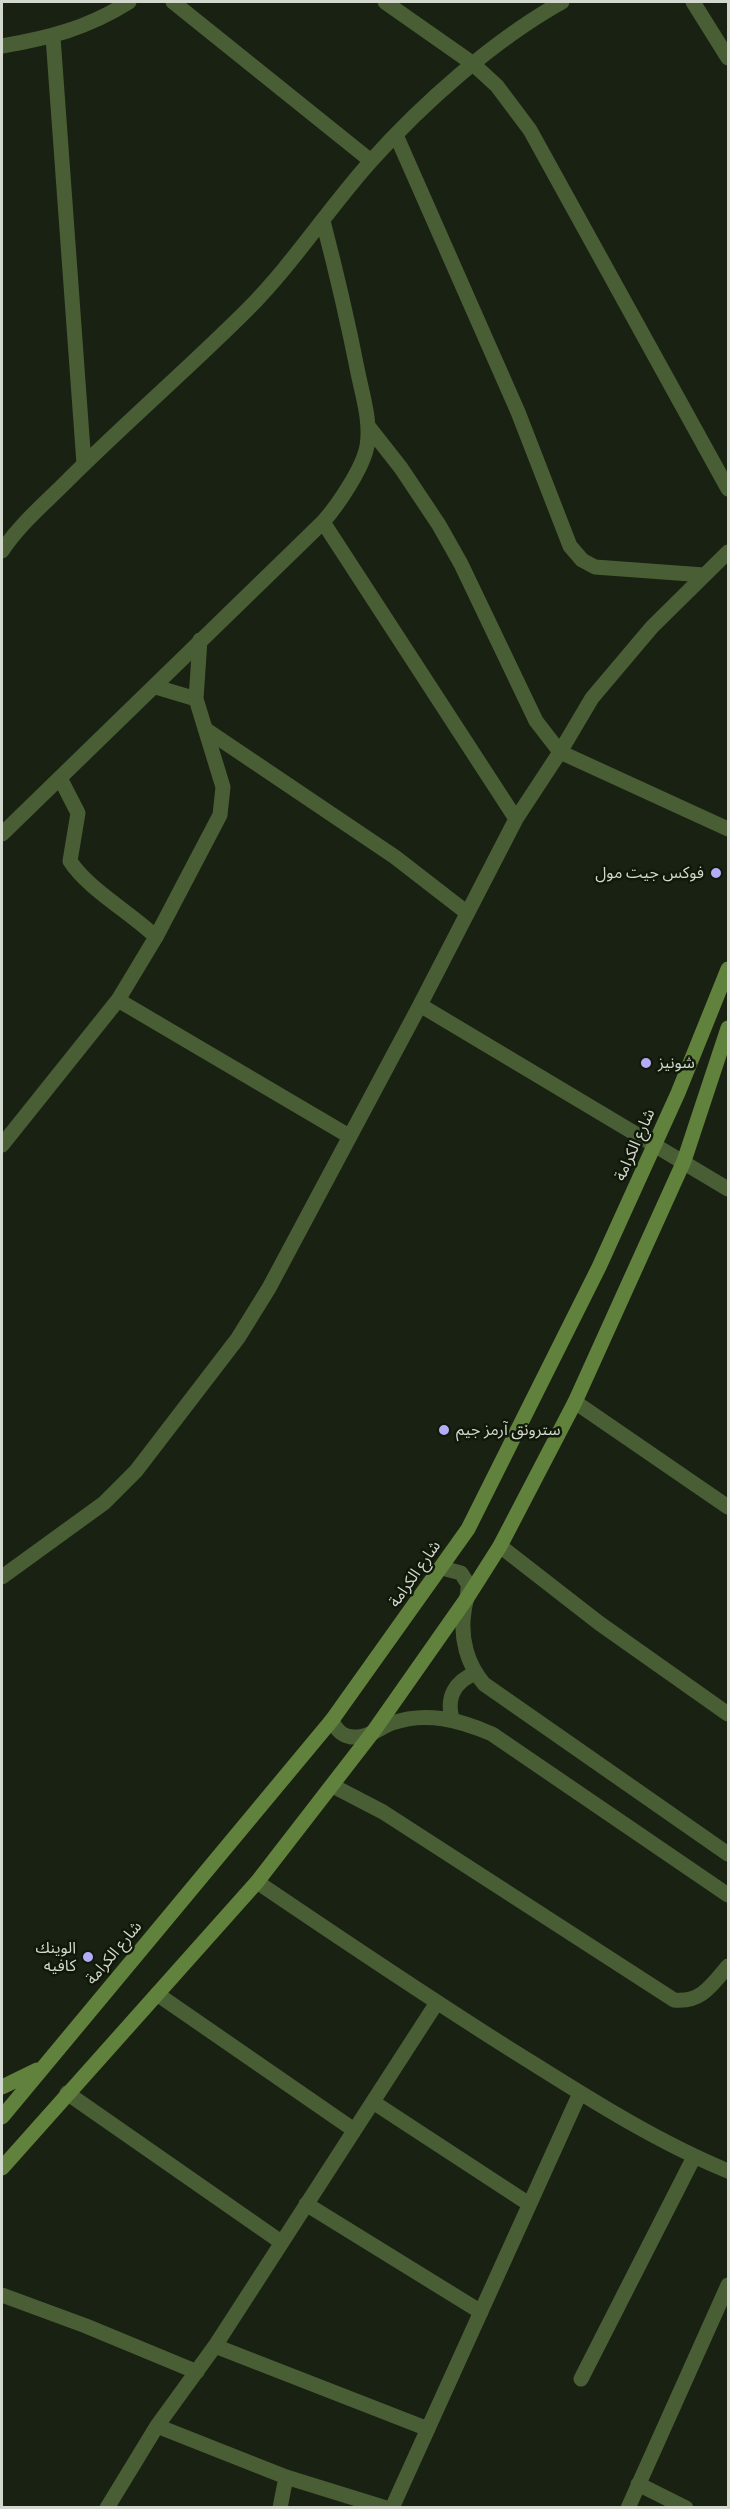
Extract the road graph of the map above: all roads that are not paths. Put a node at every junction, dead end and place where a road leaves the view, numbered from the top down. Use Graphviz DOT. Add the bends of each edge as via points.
graph roads {
  1 [pos="129,2"];
  2 [pos="173,2"];
  3 [pos="385,2"];
  4 [pos="562,2"];
  5 [pos="693,2"];
  6 [pos="53,37"];
  7 [pos="2,46"];
  8 [pos="729,58"];
  9 [pos="472,63"];
  10 [pos="396,135"];
  11 [pos="371,160"];
  12 [pos="323,220"];
  13 [pos="368,426"];
  14 [pos="84,464"];
  15 [pos="729,489"];
  16 [pos="324,522"];
  17 [pos="6,539"];
  18 [pos="2,551"];
  19 [pos="729,552"];
  20 [pos="704,576"];
  21 [pos="200,640"];
  22 [pos="156,687"];
  23 [pos="196,699"];
  24 [pos="205,729"];
  25 [pos="560,752"];
  26 [pos="60,778"];
  27 [pos="516,819"];
  28 [pos="729,829"];
  29 [pos="2,834"];
  30 [pos="466,912"];
  31 [pos="156,937"];
  32 [pos="729,969"];
  33 [pos="118,1000"];
  34 [pos="420,1005"];
  35 [pos="729,1028"];
  36 [pos="349,1136"];
  37 [pos="2,1145"];
  38 [pos="655,1145"];
  39 [pos="684,1161"];
  40 [pos="729,1189"];
  41 [pos="575,1402"];
  42 [pos="729,1507"];
  43 [pos="500,1546"];
  44 [pos="442,1568"];
  45 [pos="2,1577"];
  46 [pos="467,1598"];
  47 [pos="476,1673"];
  48 [pos="729,1714"];
  49 [pos="452,1719"];
  50 [pos="332,1720"];
  51 [pos="373,1732"];
  52 [pos="333,1786"];
  53 [pos="729,1854"];
  54 [pos="257,1882"];
  55 [pos="729,1895"];
  56 [pos="729,1966"];
  57 [pos="157,1994"];
  58 [pos="436,2004"];
  59 [pos="43,2067"];
  60 [pos="2,2087"];
  61 [pos="67,2093"];
  62 [pos="580,2093"];
  63 [pos="373,2102"];
  64 [pos="2,2117"];
  65 [pos="354,2130"];
  66 [pos="694,2157"];
  67 [pos="2,2168"];
  68 [pos="729,2171"];
  69 [pos="306,2204"];
  70 [pos="529,2204"];
  71 [pos="281,2242"];
  72 [pos="729,2285"];
  73 [pos="2,2295"];
  74 [pos="481,2312"];
  75 [pos="214,2346"];
  76 [pos="197,2372"];
  77 [pos="580,2379"];
  78 [pos="158,2426"];
  79 [pos="428,2429"];
  80 [pos="286,2477"];
  81 [pos="638,2484"];
  82 [pos="107,2508"];
  83 [pos="280,2508"];
  84 [pos="386,2508"];
  85 [pos="392,2508"];
  86 [pos="628,2508"];
  87 [pos="686,2508"];
  1 -- 6 [label="street" via="91,23"];
  2 -- 11 [label="street"];
  3 -- 9 [label="street"];
  4 -- 9 [label="street"];
  5 -- 8 [label="street"];
  6 -- 7 [label="street"];
  6 -- 14 [label="street"];
  9 -- 10 [label="street"];
  9 -- 15 [label="street" via="497,86 530,130"];
  10 -- 11 [label="street"];
  10 -- 20 [label="street" via="518,412 570,546 582,560 595,567"];
  11 -- 12 [label="street"];
  12 -- 13 [label="street" via="344,301"];
  12 -- 14 [label="street" via="248,309"];
  13 -- 16 [label="street" via="367,448"];
  13 -- 25 [label="street" via="439,525 536,721"];
  14 -- 17 [label="street"];
  16 -- 21 [label="street"];
  16 -- 27 [label="street"];
  17 -- 18 [label="street"];
  19 -- 20 [label="street"];
  20 -- 25 [label="street" via="652,627 592,698"];
  21 -- 22 [label="street"];
  21 -- 23 [label="street"];
  22 -- 23 [label="street"];
  22 -- 26 [label="street"];
  23 -- 24 [label="street"];
  24 -- 30 [label="street" via="395,857"];
  24 -- 31 [label="street" via="222,786 220,815"];
  25 -- 27 [label="street"];
  25 -- 28 [label="street"];
  26 -- 29 [label="street"];
  26 -- 31 [label="street" via="78,813 70,861 78,874"];
  27 -- 30 [label="street"];
  30 -- 34 [label="street"];
  31 -- 33 [label="street"];
  32 -- 38 [label="street, شارع الكرامة"];
  33 -- 36 [label="street"];
  33 -- 37 [label="street"];
  34 -- 36 [label="street"];
  34 -- 38 [label="street"];
  35 -- 39 [label="street"];
  36 -- 45 [label="street" via="269,1288 238,1338 136,1471 104,1503"];
  38 -- 39 [label="street"];
  38 -- 44 [label="street, شارع الكرامة" via="527,1415 468,1529"];
  39 -- 40 [label="street"];
  39 -- 41 [label="street"];
  41 -- 42 [label="street"];
  41 -- 43 [label="street"];
  43 -- 46 [label="street"];
  43 -- 48 [label="street" via="598,1623"];
  44 -- 46 [label="street" via="455,1569 465,1578"];
  44 -- 50 [label="street, شارع الكرامة"];
  46 -- 47 [label="street" via="464,1641"];
  46 -- 51 [label="street"];
  47 -- 49 [label="street" via="455,1687 449,1702"];
  47 -- 53 [label="street" via="494,1692"];
  49 -- 51 [label="street" via="412,1718"];
  49 -- 55 [label="street" via="492,1734"];
  50 -- 51 [label="street" via="349,1737"];
  50 -- 59 [label="street, شارع الكرامة"];
  51 -- 52 [label="street"];
  52 -- 54 [label="street"];
  52 -- 56 [label="street" via="383,1812 674,2000 688,2002 700,1995"];
  54 -- 57 [label="street"];
  54 -- 58 [label="street"];
  57 -- 61 [label="street"];
  57 -- 65 [label="street"];
  58 -- 62 [label="street"];
  58 -- 63 [label="street"];
  59 -- 60 [label="street"];
  59 -- 64 [label="street, شارع الكرامة"];
  61 -- 67 [label="street"];
  61 -- 71 [label="street"];
  62 -- 66 [label="street"];
  62 -- 70 [label="street"];
  63 -- 65 [label="street"];
  63 -- 70 [label="street"];
  65 -- 69 [label="street"];
  66 -- 68 [label="street"];
  66 -- 77 [label="street"];
  69 -- 71 [label="street"];
  69 -- 74 [label="street"];
  70 -- 74 [label="street"];
  71 -- 75 [label="street"];
  72 -- 81 [label="street"];
  73 -- 76 [label="street"];
  74 -- 79 [label="street"];
  75 -- 76 [label="street"];
  75 -- 79 [label="street"];
  76 -- 78 [label="street"];
  78 -- 80 [label="street"];
  78 -- 82 [label="street"];
  79 -- 85 [label="street"];
  80 -- 83 [label="street"];
  80 -- 84 [label="street"];
  81 -- 86 [label="street"];
  81 -- 87 [label="street"];
}
